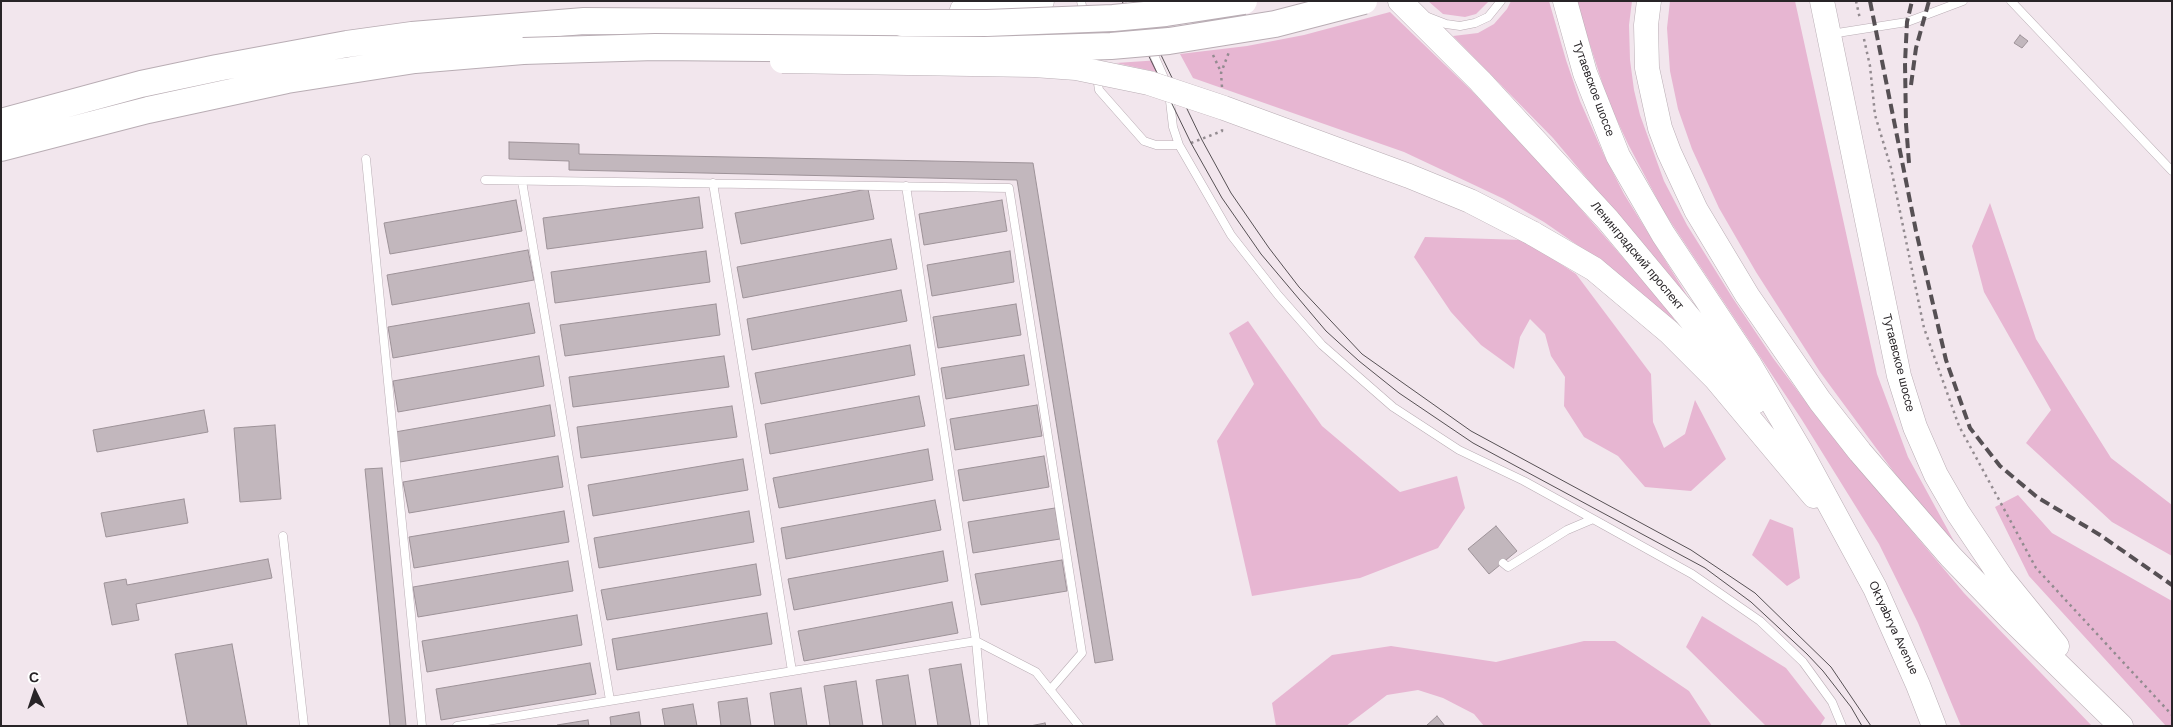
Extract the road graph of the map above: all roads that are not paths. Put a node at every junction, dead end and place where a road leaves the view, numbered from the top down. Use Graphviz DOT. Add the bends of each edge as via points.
graph roads {
  1 [pos="1042,1"];
  2 [pos="1081,1"];
  3 [pos="1130,1"];
  4 [pos="1244,1"];
  5 [pos="1364,1"];
  6 [pos="1501,1"];
  7 [pos="1565,1"];
  8 [pos="1648,1"];
  9 [pos="1822,1"];
  10 [pos="1964,1"];
  11 [pos="2012,1"];
  12 [pos="1401,2"];
  13 [pos="584,21"];
  14 [pos="1829,35"];
  15 [pos="523,52"];
  16 [pos="1092,54"];
  17 [pos="1094,63"];
  18 [pos="1,122"];
  19 [pos="1179,145"];
  20 [pos="1,148"];
  21 [pos="366,159"];
  22 [pos="2172,171"];
  23 [pos="485,180"];
  24 [pos="522,180"];
  25 [pos="712,183"];
  26 [pos="906,186"];
  27 [pos="1593,519"];
  28 [pos="1845,534"];
  29 [pos="283,536"];
  30 [pos="1503,563"];
  31 [pos="976,640"];
  32 [pos="792,671"];
  33 [pos="1050,690"];
  34 [pos="610,700"];
  35 [pos="304,726"];
  36 [pos="422,726"];
  37 [pos="457,726"];
  38 [pos="984,726"];
  39 [pos="1079,726"];
  40 [pos="1842,726"];
  41 [pos="1934,726"];
  42 [pos="2121,726"];
  1 -- 13 [label="main road" via="992,10 773,10"];
  2 -- 16 [label="lane"];
  3 -- 19 [label="lane" via="1165,80"];
  4 -- 13 [label="highway, bridge" via="1166,13 1053,22"];
  5 -- 15 [label="highway, bridge" via="1275,24 1169,41 1111,46 985,50 655,47"];
  6 -- 12 [label="lane" via="1488,17 1460,26 1446,24"];
  7 -- 28 [label="main road, Тутаевское шоссе" via="1588,81 1626,170 1668,242 1755,374"];
  8 -- 42 [label="main road" via="1645,49 1653,103 1669,152 1696,210 1747,295 1820,401 1951,557"];
  9 -- 14 [label="main road, Тутаевское шоссе"];
  10 -- 14 [label="lane" via="1907,22"];
  11 -- 22 [label="lane"];
  12 -- 28 [label="main road, Ленинградский проспект" via="1480,81 1614,228 1736,374"];
  13 -- 18 [label="highway" via="412,35 347,44 142,84"];
  14 -- 42 [label="main road, Тутаевское шоссе" via="1899,376 1914,428 1958,514 2001,577"];
  15 -- 20 [label="highway" via="415,60 287,80 148,110"];
  15 -- 28 [label="main road, bridge" via="653,60 1034,65 1101,73 1176,90 1470,201 1594,269 1669,332 1716,379"];
  17 -- 19 [label="lane" via="1099,90 1144,141 1156,145"];
  19 -- 27 [label="lane" via="1231,235 1322,345 1393,407 1451,444"];
  21 -- 36 [label="lane"];
  23 -- 24 [label="lane"];
  24 -- 25 [label="lane"];
  24 -- 34 [label="lane"];
  25 -- 26 [label="lane"];
  25 -- 32 [label="lane"];
  26 -- 31 [label="lane"];
  26 -- 33 [label="lane" via="1009,188 1082,653"];
  27 -- 30 [label="lane" via="1566,530 1508,567"];
  27 -- 40 [label="lane" via="1692,574 1760,621 1803,662 1832,702"];
  28 -- 41 [label="main road, Oktyabrya Avenue" via="1875,588"];
  29 -- 35 [label="lane"];
  31 -- 32 [label="lane"];
  31 -- 33 [label="lane" via="1036,672"];
  31 -- 38 [label="lane"];
  32 -- 34 [label="lane"];
  33 -- 39 [label="lane"];
  34 -- 37 [label="lane"];
}
